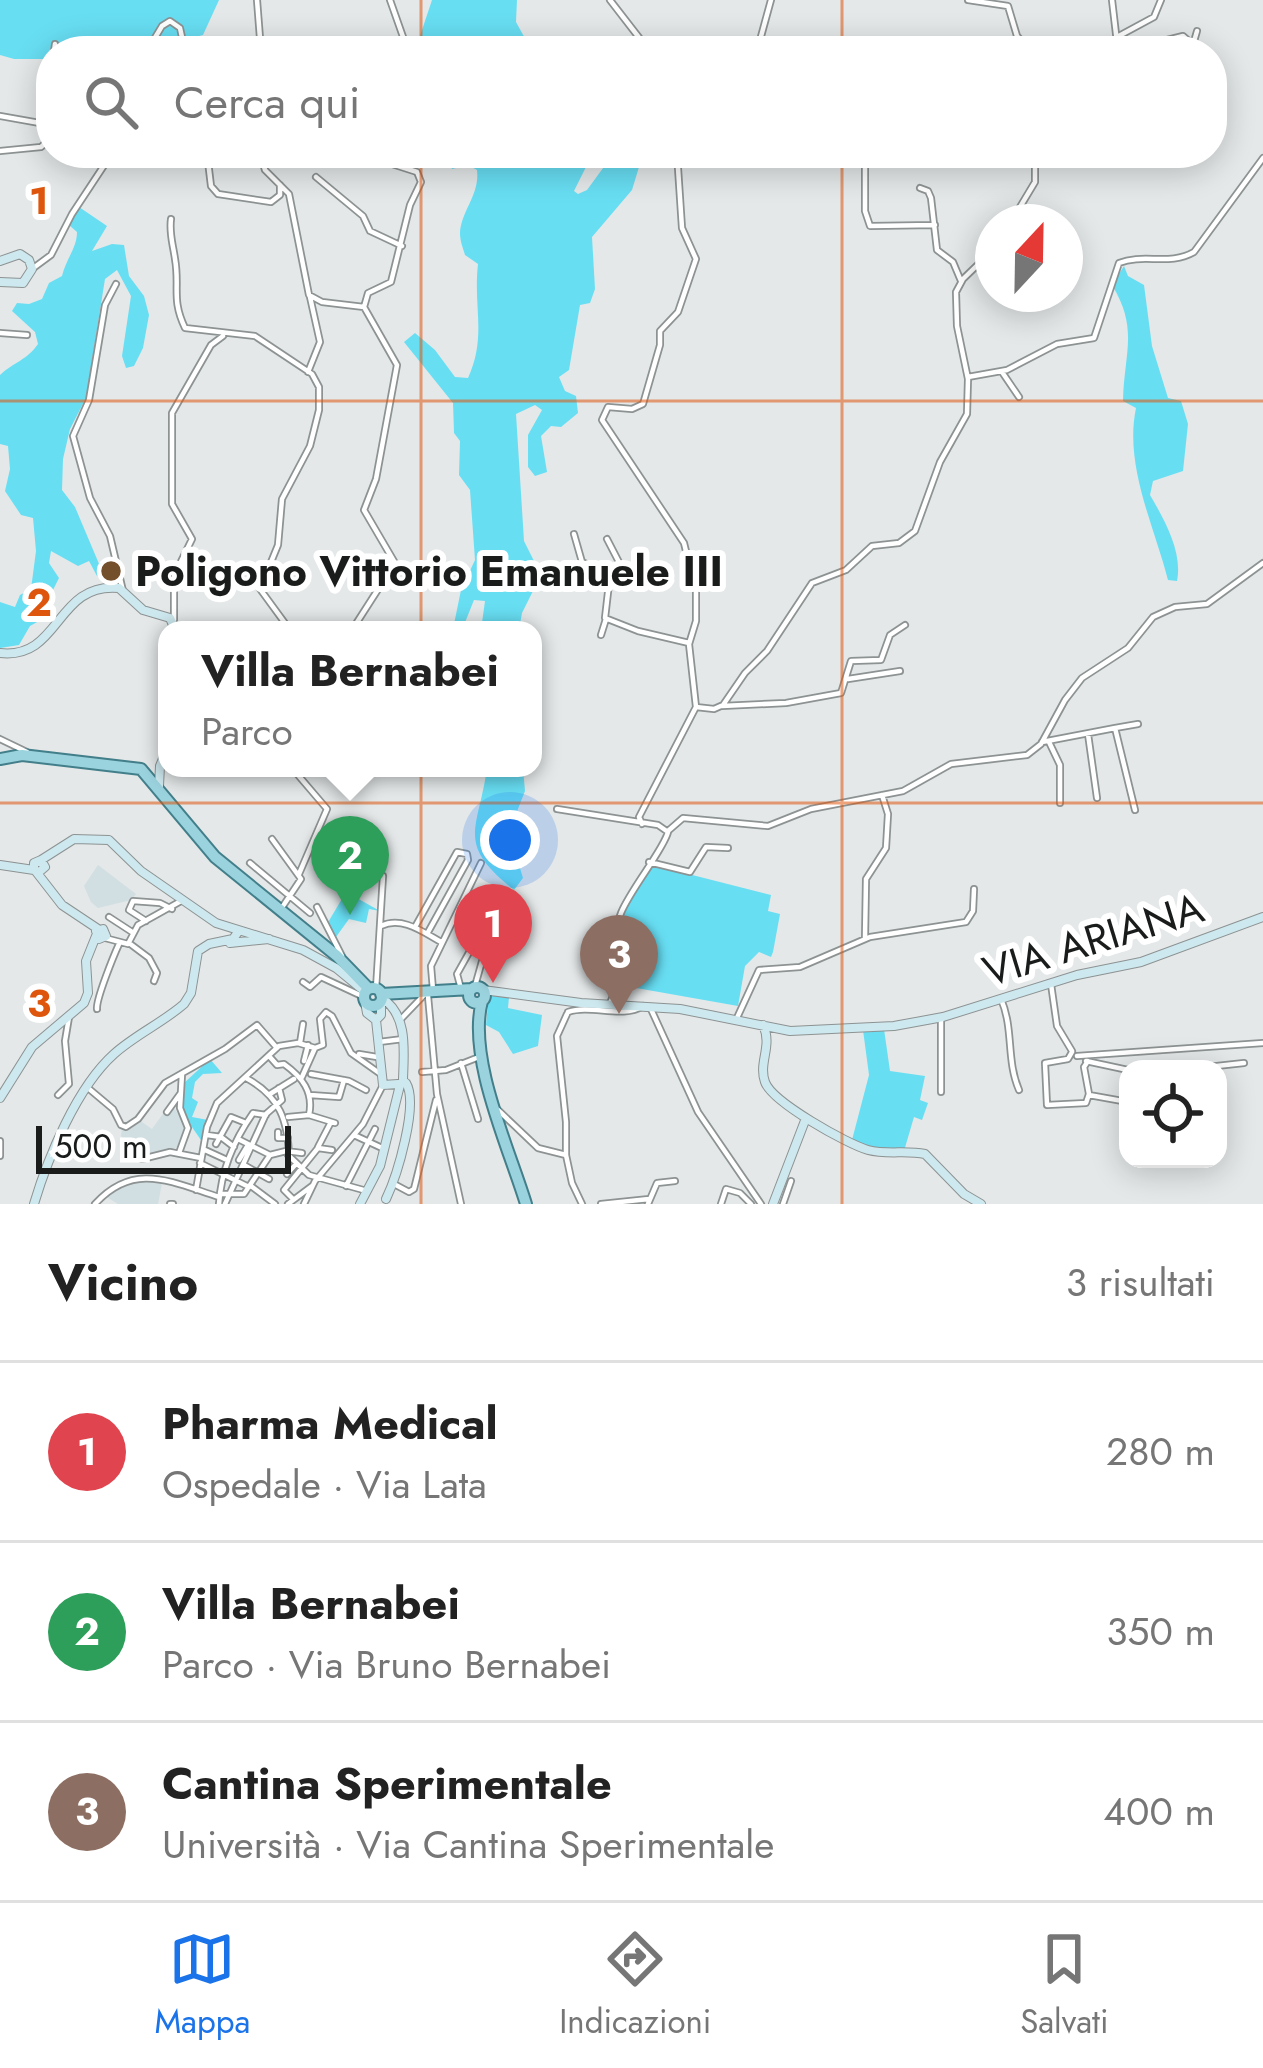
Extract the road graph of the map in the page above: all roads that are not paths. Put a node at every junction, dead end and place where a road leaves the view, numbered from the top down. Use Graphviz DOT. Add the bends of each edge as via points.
graph roads {
  1 [pos="257,0"];
  2 [pos="390,0"];
  3 [pos="610,0"];
  4 [pos="772,0"];
  5 [pos="968,0"];
  6 [pos="1112,0"];
  7 [pos="1161,0"];
  8 [pos="1197,31"];
  9 [pos="158,36"];
  10 [pos="182,36"];
  11 [pos="260,36"];
  12 [pos="403,36"];
  13 [pos="638,36"];
  14 [pos="761,36"];
  15 [pos="1018,36"];
  16 [pos="1117,36"];
  17 [pos="1120,36"];
  18 [pos="1196,36"];
  19 [pos="0,116"];
  20 [pos="36,123"];
  21 [pos="36,147"];
  22 [pos="0,151"];
  23 [pos="1263,158"];
  24 [pos="103,168"];
  25 [pos="209,168"];
  26 [pos="264,168"];
  27 [pos="403,168"];
  28 [pos="678,168"];
  29 [pos="866,168"];
  30 [pos="1035,168"];
  31 [pos="316,177"];
  32 [pos="280,185"];
  33 [pos="920,188"];
  34 [pos="1022,204"];
  35 [pos="171,219"];
  36 [pos="935,225"];
  37 [pos="402,246"];
  38 [pos="0,261"];
  39 [pos="975,267"];
  40 [pos="32,269"];
  41 [pos="961,281"];
  42 [pos="2,283"];
  43 [pos="116,284"];
  44 [pos="309,295"];
  45 [pos="364,308"];
  46 [pos="0,332"];
  47 [pos="229,333"];
  48 [pos="27,335"];
  49 [pos="308,372"];
  50 [pos="1002,372"];
  51 [pos="968,377"];
  52 [pos="1019,397"];
  53 [pos="574,534"];
  54 [pos="607,539"];
  55 [pos="1263,563"];
  56 [pos="610,574"];
  57 [pos="123,591"];
  58 [pos="606,619"];
  59 [pos="171,621"];
  60 [pos="175,621"];
  61 [pos="284,621"];
  62 [pos="358,621"];
  63 [pos="905,626"];
  64 [pos="601,634"];
  65 [pos="689,643"];
  66 [pos="0,653"];
  67 [pos="899,671"];
  68 [pos="848,679"];
  69 [pos="722,706"];
  70 [pos="696,707"];
  71 [pos="1138,724"];
  72 [pos="1115,728"];
  73 [pos="1088,734"];
  74 [pos="0,739"];
  75 [pos="1046,742"];
  76 [pos="38,757"];
  77 [pos="0,759"];
  78 [pos="158,761"];
  79 [pos="152,768"];
  80 [pos="300,777"];
  81 [pos="882,796"];
  82 [pos="1097,798"];
  83 [pos="1060,803"];
  84 [pos="556,809"];
  85 [pos="1135,810"];
  86 [pos="642,824"];
  87 [pos="668,831"];
  88 [pos="272,839"];
  89 [pos="728,848"];
  90 [pos="649,862"];
  91 [pos="250,863"];
  92 [pos="481,863"];
  93 [pos="0,865"];
  94 [pos="39,868"];
  95 [pos="298,874"];
  96 [pos="383,876"];
  97 [pos="974,889"];
  98 [pos="291,897"];
  99 [pos="182,899"];
  100 [pos="317,907"];
  101 [pos="172,909"];
  102 [pos="279,910"];
  103 [pos="310,913"];
  104 [pos="109,917"];
  105 [pos="1263,917"];
  106 [pos="146,921"];
  107 [pos="381,926"];
  108 [pos="415,927"];
  109 [pos="132,932"];
  110 [pos="238,932"];
  111 [pos="101,934"];
  112 [pos="250,934"];
  113 [pos="427,934"];
  114 [pos="865,938"];
  115 [pos="270,939"];
  116 [pos="129,943"];
  117 [pos="216,943"];
  118 [pos="242,943"];
  119 [pos="443,943"];
  120 [pos="119,944"];
  121 [pos="332,945"];
  122 [pos="472,946"];
  123 [pos="484,954"];
  124 [pos="154,981"];
  125 [pos="303,982"];
  126 [pos="1051,983"];
  127 [pos="430,990"];
  128 [pos="371,993"];
  129 [pos="475,993"];
  130 [pos="1001,999"];
  131 [pos="646,1007"];
  132 [pos="606,1008"];
  133 [pos="97,1009"];
  134 [pos="69,1017"];
  135 [pos="940,1018"];
  136 [pos="376,1020"];
  137 [pos="400,1020"];
  138 [pos="736,1020"];
  139 [pos="303,1024"];
  140 [pos="763,1025"];
  141 [pos="403,1039"];
  142 [pos="377,1042"];
  143 [pos="1263,1043"];
  144 [pos="304,1044"];
  145 [pos="277,1048"];
  146 [pos="315,1048"];
  147 [pos="359,1054"];
  148 [pos="1075,1054"];
  149 [pos="269,1056"];
  150 [pos="379,1057"];
  151 [pos="479,1057"];
  152 [pos="1088,1061"];
  153 [pos="310,1063"];
  154 [pos="461,1063"];
  155 [pos="1244,1063"];
  156 [pos="1227,1065"];
  157 [pos="1119,1068"];
  158 [pos="435,1071"];
  159 [pos="422,1072"];
  160 [pos="311,1073"];
  161 [pos="320,1075"];
  162 [pos="181,1077"];
  163 [pos="245,1077"];
  164 [pos="298,1077"];
  165 [pos="344,1080"];
  166 [pos="382,1080"];
  167 [pos="403,1084"];
  168 [pos="88,1088"];
  169 [pos="279,1088"];
  170 [pos="366,1090"];
  171 [pos="1019,1090"];
  172 [pos="941,1092"];
  173 [pos="180,1094"];
  174 [pos="270,1094"];
  175 [pos="58,1095"];
  176 [pos="310,1095"];
  177 [pos="1089,1096"];
  178 [pos="0,1098"];
  179 [pos="1119,1101"];
  180 [pos="279,1102"];
  181 [pos="472,1102"];
  182 [pos="494,1102"];
  183 [pos="166,1112"];
  184 [pos="266,1115"];
  185 [pos="309,1115"];
  186 [pos="285,1117"];
  187 [pos="806,1118"];
  188 [pos="438,1119"];
  189 [pos="478,1119"];
  190 [pos="209,1122"];
  191 [pos="246,1123"];
  192 [pos="363,1124"];
  193 [pos="375,1129"];
  194 [pos="510,1130"];
  195 [pos="278,1132"];
  196 [pos="206,1135"];
  197 [pos="221,1136"];
  198 [pos="354,1136"];
  199 [pos="288,1138"];
  200 [pos="0,1141"];
  201 [pos="236,1142"];
  202 [pos="369,1143"];
  203 [pos="388,1143"];
  204 [pos="320,1145"];
  205 [pos="250,1146"];
  206 [pos="203,1149"];
  207 [pos="332,1150"];
  208 [pos="179,1153"];
  209 [pos="287,1153"];
  210 [pos="302,1153"];
  211 [pos="364,1154"];
  212 [pos="1,1155"];
  213 [pos="270,1155"];
  214 [pos="566,1155"];
  215 [pos="142,1159"];
  216 [pos="227,1160"];
  217 [pos="201,1161"];
  218 [pos="381,1161"];
  219 [pos="242,1162"];
  220 [pos="296,1164"];
  221 [pos="302,1171"];
  222 [pos="259,1172"];
  223 [pos="225,1173"];
  224 [pos="287,1174"];
  225 [pos="320,1176"];
  226 [pos="351,1176"];
  227 [pos="269,1179"];
  228 [pos="236,1180"];
  229 [pos="675,1181"];
  230 [pos="791,1181"];
  231 [pos="393,1184"];
  232 [pos="250,1186"];
  233 [pos="312,1186"];
  234 [pos="346,1186"];
  235 [pos="194,1190"];
  236 [pos="783,1191"];
  237 [pos="365,1192"];
  238 [pos="230,1195"];
  239 [pos="240,1195"];
  240 [pos="386,1199"];
  241 [pos="221,1200"];
  242 [pos="291,1201"];
  243 [pos="648,1201"];
  244 [pos="969,1201"];
  245 [pos="757,1202"];
  246 [pos="776,1203"];
  247 [pos="34,1204"];
  248 [pos="94,1204"];
  249 [pos="248,1204"];
  250 [pos="275,1204"];
  251 [pos="304,1204"];
  252 [pos="461,1204"];
  253 [pos="526,1204"];
  254 [pos="582,1204"];
  255 [pos="601,1204"];
  256 [pos="721,1204"];
  257 [pos="980,1204"];
  1 -- 11 [label="street"];
  2 -- 12 [label="street"];
  3 -- 13 [label="street"];
  4 -- 14 [label="street"];
  5 -- 15 [label="street" via="1006,5"];
  6 -- 16 [label="street"];
  7 -- 17 [label="street" via="1155,16"];
  8 -- 18 [label="street"];
  9 -- 10 [label="street" via="170,21"];
  19 -- 20 [label="street"];
  21 -- 22 [label="street"];
  23 -- 50 [label="street" via="1196,250 1179,259 1118,263 1094,338 1056,344"];
  24 -- 40 [label="street" via="50,257"];
  25 -- 32 [label="street" via="219,195 271,202"];
  26 -- 32 [label="street"];
  27 -- 37 [label="street" via="421,179"];
  28 -- 65 [label="street" via="693,270 676,315 660,332 642,405 608,407 602,422 684,544 696,603"];
  29 -- 36 [label="street" via="869,225"];
  30 -- 34 [label="street"];
  31 -- 37 [label="street" via="370,231"];
  32 -- 44 [label="street" via="289,194"];
  33 -- 36 [label="street" via="930,194"];
  35 -- 47 [label="street" via="175,305 187,329"];
  36 -- 41 [label="street" via="937,250"];
  37 -- 45 [label="street" via="390,283 367,294"];
  38 -- 40 [label="main road" via="20,254"];
  39 -- 41 [label="street"];
  40 -- 42 [label="main road" via="26,281"];
  41 -- 51 [label="street" via="956,320"];
  43 -- 57 [label="street" via="73,439"];
  44 -- 45 [label="street"];
  44 -- 49 [label="street" via="320,340"];
  45 -- 62 [label="street" via="397,365 376,482 364,507 395,562"];
  46 -- 48 [label="street"];
  47 -- 49 [label="street" via="257,337"];
  47 -- 60 [label="street" via="211,345 172,413 172,504 192,539 173,578"];
  49 -- 61 [label="street" via="319,387 319,410 282,501 278,547 260,588"];
  50 -- 51 [label="street"];
  50 -- 52 [label="street"];
  51 -- 69 [label="street" via="966,418 914,532 871,546 847,569 812,583"];
  53 -- 56 [label="street" via="584,563"];
  54 -- 56 [label="street" via="622,567"];
  55 -- 75 [label="street" via="1207,604 1153,616 1128,648 1081,680"];
  56 -- 58 [label="street"];
  57 -- 59 [label="main road"];
  57 -- 66 [label="main road" via="84,593 34,647"];
  58 -- 64 [label="street"];
  58 -- 65 [label="street"];
  63 -- 68 [label="street" via="890,635 881,660 851,660"];
  65 -- 70 [label="street"];
  67 -- 68 [label="street"];
  68 -- 69 [label="street" via="841,693"];
  69 -- 70 [label="street"];
  70 -- 86 [label="street" via="638,818"];
  71 -- 72 [label="street"];
  72 -- 73 [label="street"];
  72 -- 85 [label="street"];
  73 -- 75 [label="street"];
  73 -- 82 [label="street"];
  74 -- 76 [label="street"];
  75 -- 81 [label="street" via="1024,757 950,765"];
  75 -- 83 [label="street" via="1060,763"];
  76 -- 77 [label="main road"];
  76 -- 79 [label="main road"];
  78 -- 79 [label="main road"];
  79 -- 102 [label="main road" via="212,854"];
  80 -- 95 [label="street" via="327,809"];
  81 -- 87 [label="street" via="769,826 683,818"];
  81 -- 114 [label="street" via="886,848 866,878"];
  84 -- 86 [label="street"];
  86 -- 87 [label="street"];
  87 -- 90 [label="street"];
  88 -- 95 [label="street"];
  89 -- 90 [label="street" via="706,847 690,872"];
  90 -- 132 [label="street" via="617,923 619,981"];
  91 -- 98 [label="street"];
  92 -- 119 [label="street"];
  93 -- 94 [label="main road"];
  94 -- 99 [label="main road" via="75,838 107,839"];
  94 -- 111 [label="main road" via="62,905"];
  95 -- 98 [label="street"];
  96 -- 107 [label="street"];
  97 -- 114 [label="street" via="966,922"];
  98 -- 102 [label="street"];
  98 -- 103 [label="street"];
  99 -- 101 [label="street"];
  99 -- 110 [label="main road"];
  100 -- 121 [label="street"];
  101 -- 106 [label="street"];
  101 -- 106 [label="street" via="132,902 129,910"];
  102 -- 121 [label="main road"];
  104 -- 109 [label="street"];
  105 -- 126 [label="main road, VIA ARIANA" via="1141,962"];
  106 -- 109 [label="street"];
  107 -- 108 [label="street"];
  107 -- 128 [label="street"];
  108 -- 113 [label="street"];
  108 -- 113 [label="street" via="457,851 467,854"];
  109 -- 116 [label="street"];
  110 -- 112 [label="main road"];
  110 -- 117 [label="main road"];
  111 -- 120 [label="street"];
  111 -- 134 [label="main road" via="85,965 87,996"];
  112 -- 115 [label="main road"];
  112 -- 118 [label="main road"];
  113 -- 119 [label="street"];
  114 -- 138 [label="street" via="800,967 758,971"];
  115 -- 118 [label="main road"];
  115 -- 128 [label="main road" via="314,955"];
  116 -- 120 [label="street"];
  116 -- 124 [label="street" via="150,959"];
  117 -- 118 [label="main road"];
  117 -- 168 [label="main road" via="196,952 184,1004 118,1050"];
  119 -- 127 [label="street"];
  120 -- 133 [label="street"];
  121 -- 128 [label="main road"];
  122 -- 123 [label="street"];
  122 -- 123 [label="street" via="495,921 500,925"];
  122 -- 129 [label="street" via="456,976"];
  123 -- 129 [label="street"];
  125 -- 128 [label="street" via="311,987 321,977"];
  126 -- 130 [label="main road, VIA ARIANA"];
  126 -- 148 [label="street" via="1057,1026"];
  127 -- 128 [label="main road"];
  127 -- 129 [label="main road"];
  127 -- 137 [label="street"];
  127 -- 158 [label="street"];
  128 -- 136 [label="main road" via="368,1014"];
  128 -- 136 [label="main road"];
  128 -- 137 [label="main road"];
  129 -- 132 [label="main road, VIA ARIANA"];
  129 -- 151 [label="main road"];
  130 -- 135 [label="main road, VIA ARIANA"];
  130 -- 171 [label="street"];
  131 -- 132 [label="main road, VIA ARIANA"];
  131 -- 138 [label="main road, VIA ARIANA"];
  131 -- 245 [label="street" via="698,1112"];
  132 -- 214 [label="street" via="574,1009 557,1033"];
  134 -- 175 [label="street" via="69,1083"];
  134 -- 178 [label="main road" via="30,1049"];
  135 -- 140 [label="main road, VIA ARIANA" via="798,1031"];
  135 -- 172 [label="street, VIA ARIANA"];
  136 -- 142 [label="main road"];
  137 -- 141 [label="main road"];
  138 -- 140 [label="main road, VIA ARIANA"];
  139 -- 144 [label="street"];
  140 -- 187 [label="main road" via="765,1082"];
  141 -- 142 [label="street"];
  141 -- 167 [label="main road"];
  142 -- 150 [label="main road"];
  143 -- 148 [label="street"];
  144 -- 145 [label="street"];
  144 -- 146 [label="street"];
  144 -- 153 [label="street"];
  145 -- 149 [label="street"];
  145 -- 162 [label="street" via="258,1025"];
  146 -- 153 [label="street"];
  146 -- 166 [label="street" via="324,1043 320,1019 328,1012 351,1053"];
  147 -- 150 [label="street"];
  148 -- 152 [label="street"];
  148 -- 177 [label="street" via="1045,1063 1045,1102 1082,1105"];
  149 -- 163 [label="street"];
  149 -- 164 [label="street"];
  150 -- 166 [label="main road"];
  151 -- 154 [label="street"];
  151 -- 182 [label="main road"];
  152 -- 157 [label="street"];
  152 -- 177 [label="street"];
  153 -- 161 [label="street"];
  153 -- 164 [label="street"];
  154 -- 158 [label="street"];
  154 -- 181 [label="street"];
  155 -- 156 [label="street"];
  158 -- 159 [label="street"];
  158 -- 188 [label="street"];
  160 -- 161 [label="street"];
  161 -- 165 [label="street"];
  162 -- 168 [label="street" via="165,1083 125,1127"];
  162 -- 173 [label="street"];
  163 -- 174 [label="street"];
  163 -- 190 [label="street" via="218,1101"];
  164 -- 169 [label="street"];
  164 -- 176 [label="street"];
  165 -- 170 [label="street"];
  165 -- 176 [label="street" via="340,1096"];
  166 -- 167 [label="main road"];
  166 -- 192 [label="street"];
  167 -- 203 [label="main road"];
  167 -- 231 [label="main road" via="412,1103"];
  168 -- 247 [label="main road"];
  169 -- 174 [label="street"];
  169 -- 180 [label="street"];
  173 -- 183 [label="street"];
  173 -- 208 [label="street" via="188,1129"];
  174 -- 180 [label="street"];
  176 -- 185 [label="street"];
  177 -- 179 [label="street"];
  180 -- 184 [label="street"];
  180 -- 186 [label="street"];
  181 -- 182 [label="street"];
  181 -- 189 [label="street"];
  182 -- 194 [label="main road"];
  184 -- 191 [label="street" via="252,1113"];
  184 -- 205 [label="street"];
  185 -- 186 [label="street"];
  185 -- 204 [label="street" via="333,1123"];
  186 -- 199 [label="street"];
  187 -- 236 [label="main road"];
  187 -- 244 [label="main road" via="869,1150 925,1154"];
  188 -- 231 [label="street" via="414,1189"];
  188 -- 252 [label="street"];
  190 -- 196 [label="street"];
  190 -- 197 [label="street"];
  191 -- 197 [label="street" via="231,1117"];
  191 -- 201 [label="street"];
  192 -- 193 [label="street"];
  192 -- 198 [label="street"];
  193 -- 202 [label="street"];
  193 -- 203 [label="street"];
  194 -- 214 [label="street"];
  194 -- 253 [label="main road"];
  195 -- 199 [label="street"];
  196 -- 197 [label="street"];
  196 -- 206 [label="street"];
  197 -- 201 [label="street"];
  198 -- 202 [label="street"];
  198 -- 225 [label="street"];
  199 -- 209 [label="street"];
  200 -- 212 [label="street"];
  201 -- 205 [label="street"];
  201 -- 216 [label="street"];
  202 -- 203 [label="street"];
  202 -- 211 [label="street"];
  203 -- 218 [label="main road"];
  204 -- 207 [label="street"];
  204 -- 221 [label="street"];
  205 -- 213 [label="street"];
  205 -- 219 [label="street"];
  206 -- 216 [label="street"];
  206 -- 217 [label="street"];
  208 -- 215 [label="street"];
  208 -- 217 [label="street"];
  209 -- 210 [label="street"];
  209 -- 213 [label="street"];
  209 -- 220 [label="street"];
  211 -- 218 [label="street"];
  211 -- 226 [label="street"];
  213 -- 222 [label="street"];
  214 -- 254 [label="street"];
  216 -- 223 [label="street"];
  217 -- 223 [label="street"];
  217 -- 235 [label="street"];
  218 -- 237 [label="main road"];
  219 -- 222 [label="street"];
  219 -- 228 [label="street"];
  220 -- 221 [label="street"];
  220 -- 224 [label="street"];
  221 -- 225 [label="street"];
  221 -- 242 [label="street" via="284,1190"];
  222 -- 227 [label="street"];
  222 -- 232 [label="street"];
  223 -- 228 [label="street"];
  223 -- 241 [label="street"];
  225 -- 233 [label="street"];
  225 -- 234 [label="street"];
  226 -- 234 [label="street"];
  226 -- 237 [label="street"];
  228 -- 232 [label="street"];
  228 -- 238 [label="street"];
  229 -- 243 [label="street" via="658,1182"];
  230 -- 236 [label="street"];
  231 -- 240 [label="main road"];
  232 -- 239 [label="street"];
  232 -- 250 [label="street"];
  233 -- 242 [label="street"];
  233 -- 251 [label="street"];
  234 -- 237 [label="street"];
  235 -- 241 [label="street"];
  235 -- 248 [label="street" via="133,1178"];
  236 -- 246 [label="main road"];
  238 -- 239 [label="street"];
  238 -- 241 [label="street"];
  239 -- 249 [label="street"];
  243 -- 255 [label="street"];
  244 -- 257 [label="main road"];
  245 -- 246 [label="street"];
  245 -- 256 [label="street" via="728,1189"];
}
